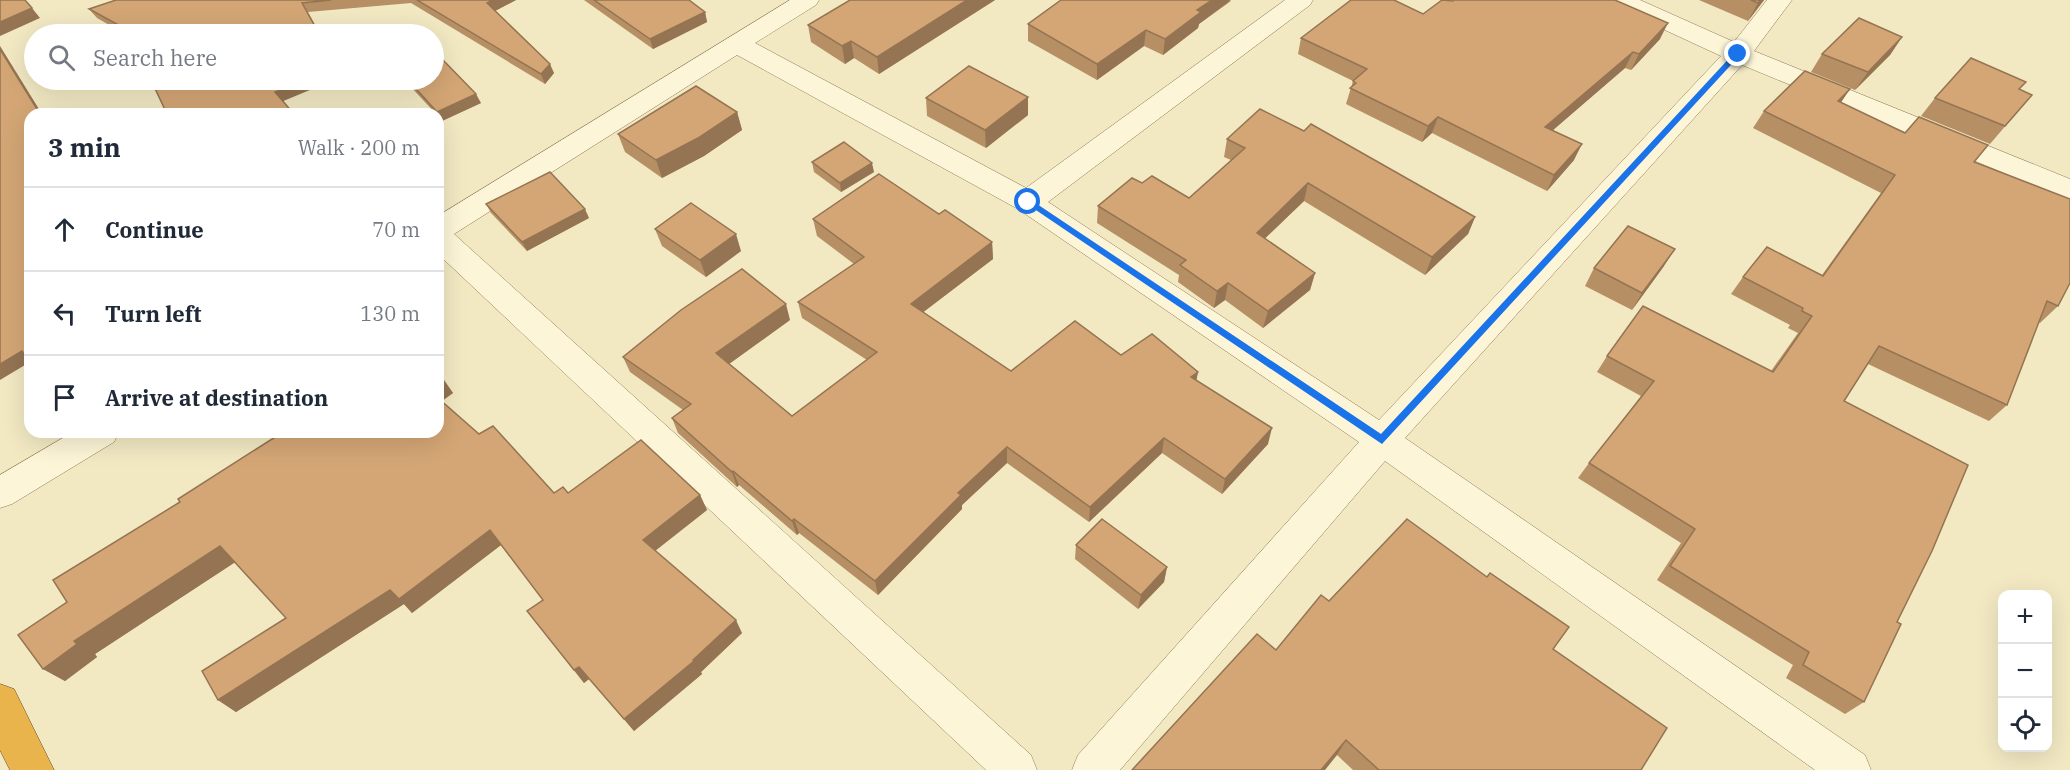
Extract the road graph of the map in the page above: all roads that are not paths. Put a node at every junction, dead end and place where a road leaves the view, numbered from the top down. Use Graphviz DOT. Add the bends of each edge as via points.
graph roads {
  1 [pos="807,0"];
  2 [pos="1301,0"];
  3 [pos="1620,0"];
  4 [pos="1780,0"];
  5 [pos="737,44"];
  6 [pos="1738,54"];
  7 [pos="2070,190"];
  8 [pos="1028,202"];
  9 [pos="444,226"];
  10 [pos="444,242"];
  11 [pos="92,438"];
  12 [pos="1382,440"];
  13 [pos="0,493"];
  14 [pos="0,703"];
  15 [pos="17,758"];
  16 [pos="1016,770"];
  17 [pos="1093,770"];
  18 [pos="1850,770"];
  1 -- 5 [label="street"];
  2 -- 8 [label="street"];
  3 -- 6 [label="street"];
  4 -- 6 [label="street"];
  5 -- 8 [label="street"];
  5 -- 9 [label="street"];
  6 -- 7 [label="street"];
  6 -- 12 [label="street"];
  8 -- 12 [label="street"];
  10 -- 16 [label="street"];
  11 -- 13 [label="street"];
  12 -- 17 [label="street"];
  12 -- 18 [label="street"];
  14 -- 15 [label="highway"];
}
